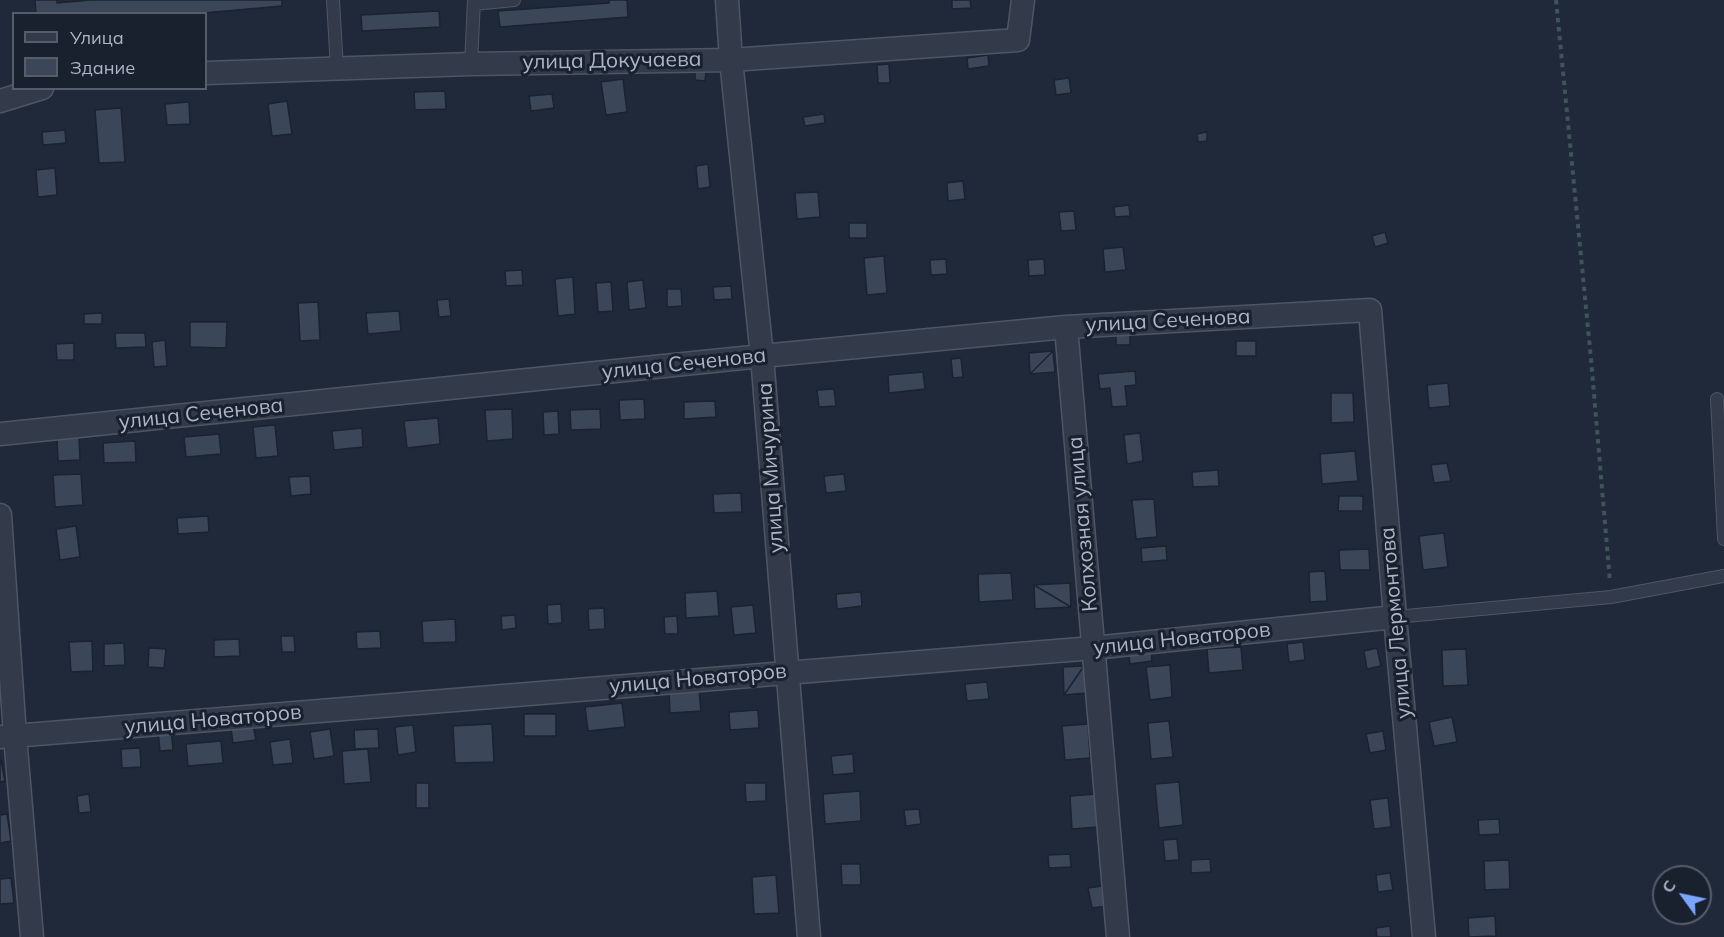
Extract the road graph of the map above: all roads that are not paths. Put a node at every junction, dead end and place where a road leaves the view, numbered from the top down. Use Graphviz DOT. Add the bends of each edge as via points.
graph roads {
  1 [pos="334,0"];
  2 [pos="514,0"];
  3 [pos="727,0"];
  4 [pos="1023,0"];
  5 [pos="474,2"];
  6 [pos="731,60"];
  7 [pos="471,63"];
  8 [pos="337,69"];
  9 [pos="207,73"];
  10 [pos="36,90"];
  11 [pos="0,101"];
  12 [pos="1370,310"];
  13 [pos="1066,327"];
  14 [pos="762,356"];
  15 [pos="1717,399"];
  16 [pos="0,434"];
  17 [pos="0,515"];
  18 [pos="1724,539"];
  19 [pos="1724,576"];
  20 [pos="1395,617"];
  21 [pos="1093,648"];
  22 [pos="786,672"];
  23 [pos="8,736"];
  24 [pos="32,937"];
  25 [pos="809,937"];
  26 [pos="1118,937"];
  27 [pos="1424,937"];
  1 -- 8 [label="lane"];
  2 -- 5 [label="lane"];
  3 -- 6 [label="street, улица Мичурина"];
  4 -- 6 [label="street, улица Докучаева" via="1018,40"];
  5 -- 7 [label="lane"];
  6 -- 7 [label="street, улица Докучаева"];
  6 -- 14 [label="street, улица Мичурина"];
  7 -- 8 [label="street, улица Докучаева"];
  8 -- 9 [label="street, улица Докучаева"];
  10 -- 11 [label="street"];
  12 -- 13 [label="street, улица Сеченова"];
  12 -- 20 [label="street, улица Лермонтова"];
  13 -- 14 [label="street, улица Сеченова"];
  13 -- 21 [label="street, Колхозная улица"];
  14 -- 16 [label="street, улица Сеченова"];
  14 -- 22 [label="street, улица Мичурина"];
  15 -- 18 [label="lane"];
  17 -- 23 [label="street"];
  19 -- 20 [label="lane" via="1611,597"];
  20 -- 21 [label="street, улица Новаторов"];
  20 -- 27 [label="street, улица Лермонтова"];
  21 -- 22 [label="street, улица Новаторов"];
  21 -- 26 [label="street, Колхозная улица"];
  22 -- 23 [label="street, улица Новаторов"];
  22 -- 25 [label="street, улица Мичурина"];
  23 -- 24 [label="street"];
}
